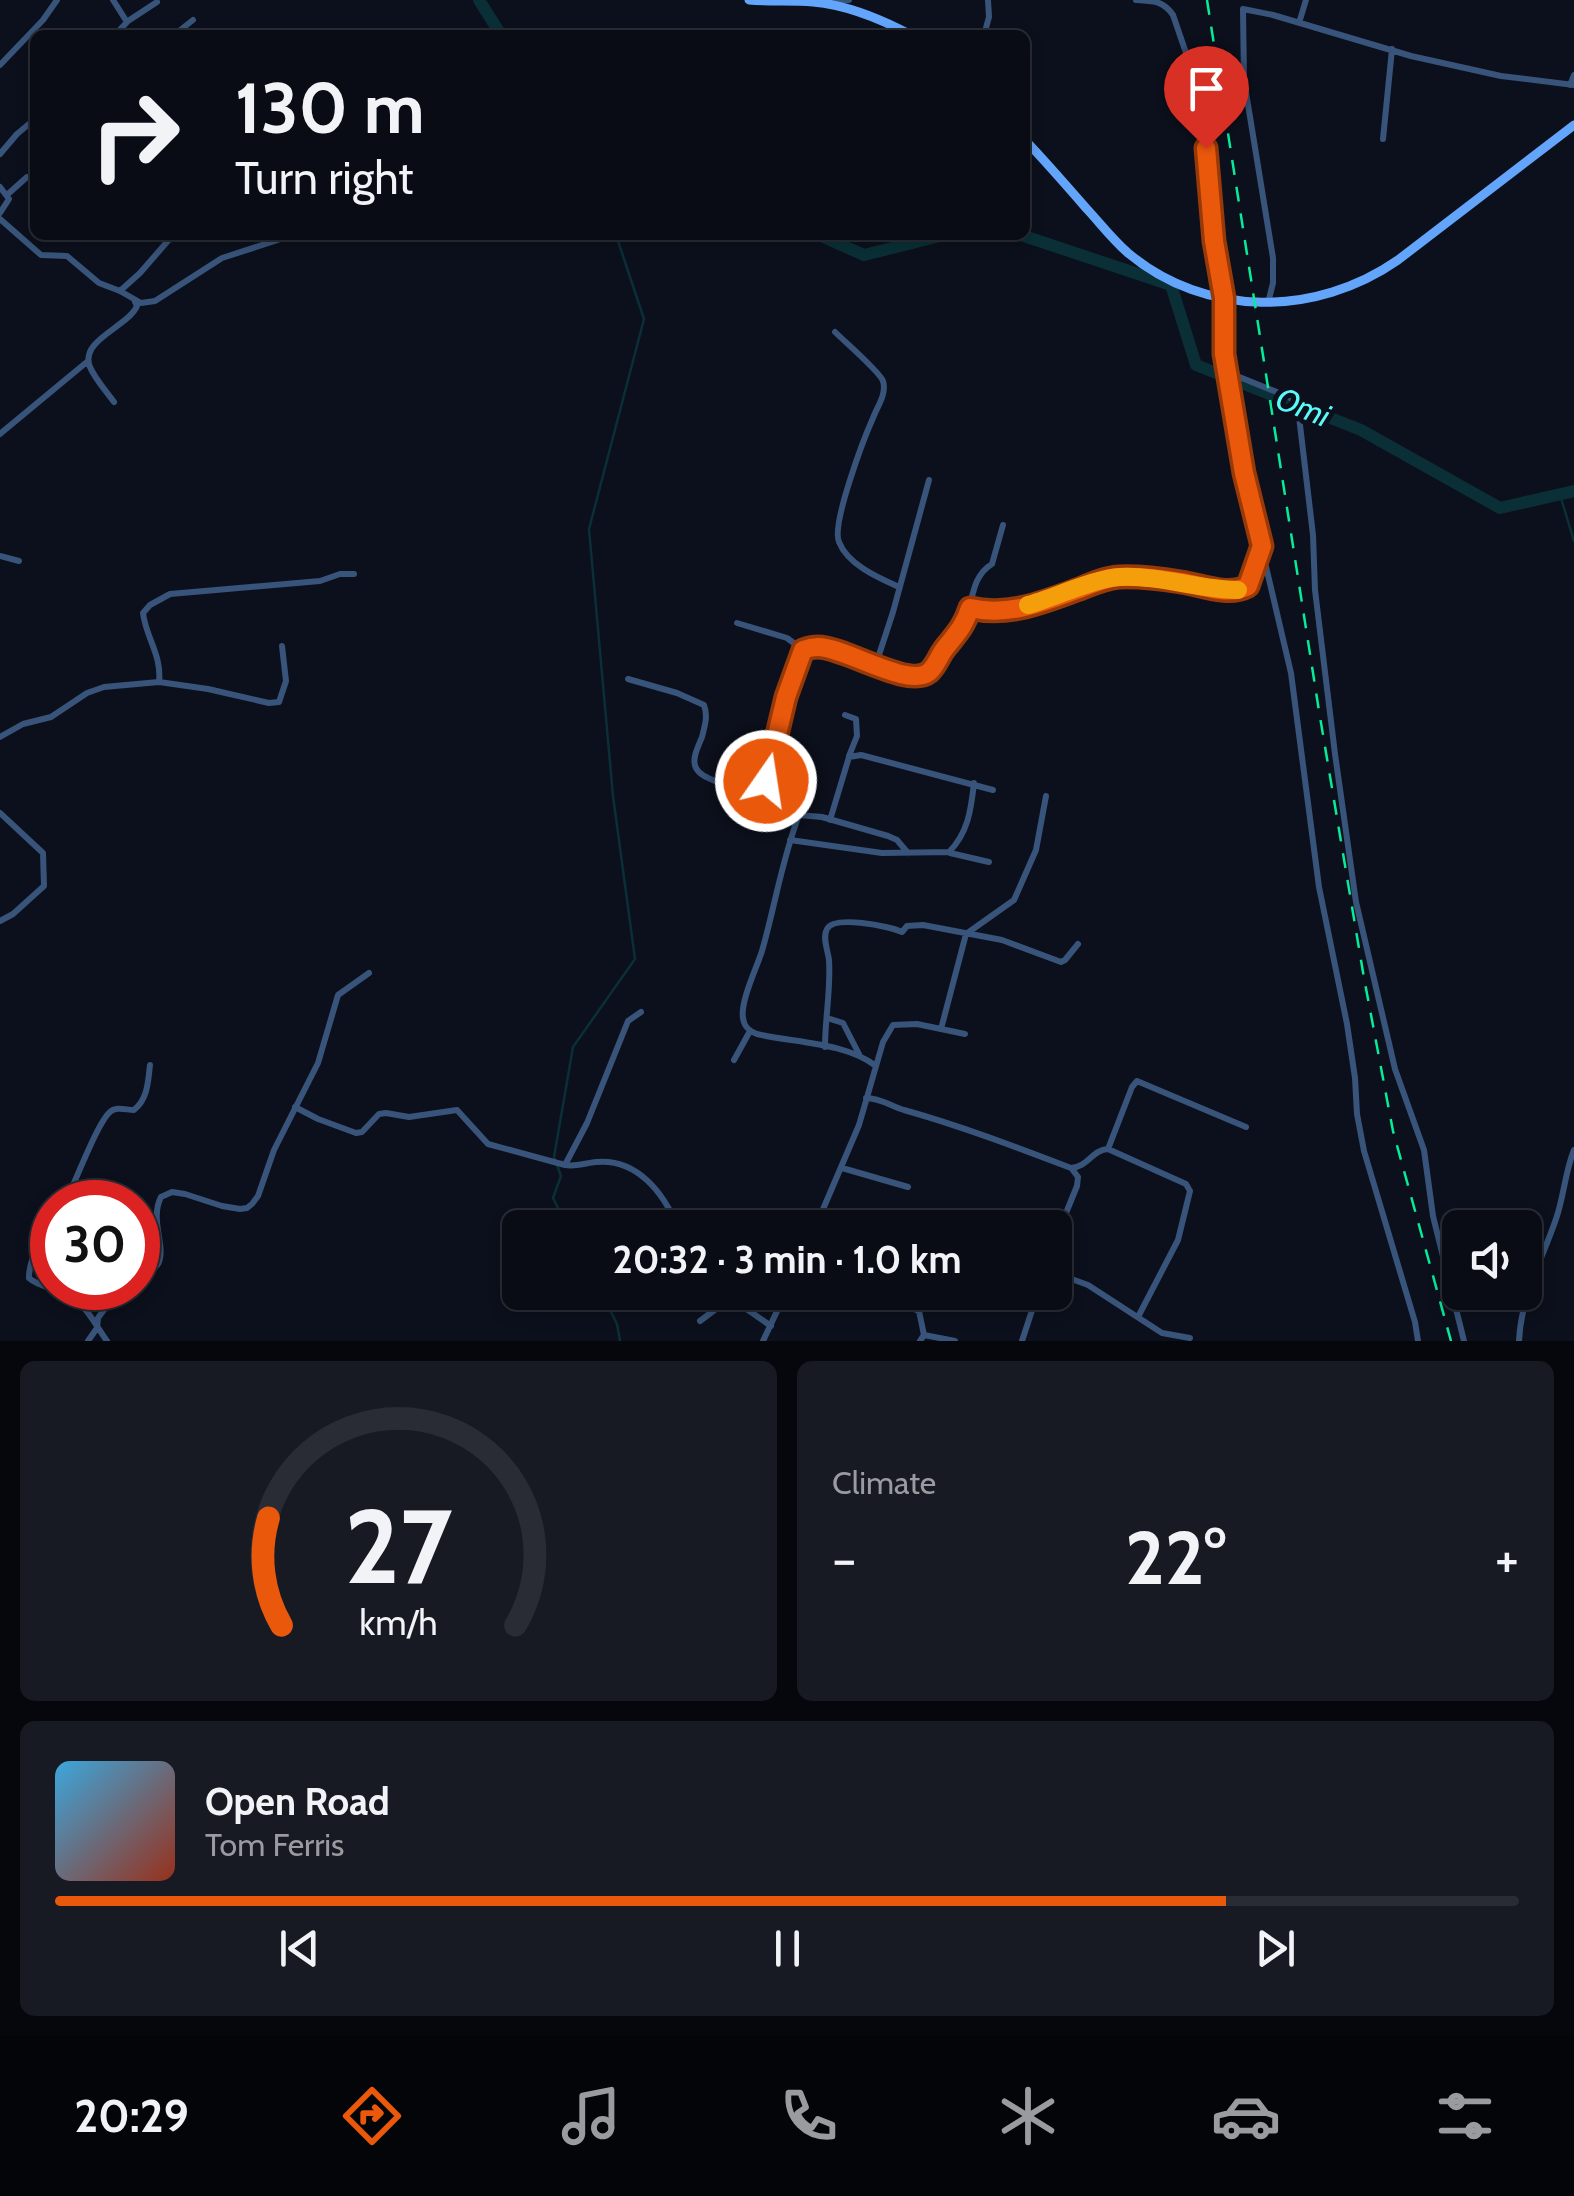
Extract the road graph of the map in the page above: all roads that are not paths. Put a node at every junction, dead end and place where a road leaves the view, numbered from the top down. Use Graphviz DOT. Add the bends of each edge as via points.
graph roads {
  1 [pos="57,0"];
  2 [pos="113,0"];
  3 [pos="749,0"];
  4 [pos="849,0"];
  5 [pos="988,0"];
  6 [pos="1136,0"];
  7 [pos="1306,0"];
  8 [pos="157,2"];
  9 [pos="814,2"];
  10 [pos="193,20"];
  11 [pos="127,22"];
  12 [pos="1299,24"];
  13 [pos="33,30"];
  14 [pos="120,30"];
  15 [pos="181,30"];
  16 [pos="900,30"];
  17 [pos="985,30"];
  18 [pos="30,34"];
  19 [pos="1392,48"];
  20 [pos="0,65"];
  21 [pos="1574,76"];
  22 [pos="1572,85"];
  23 [pos="30,123"];
  24 [pos="1574,125"];
  25 [pos="1383,139"];
  26 [pos="1030,146"];
  27 [pos="0,154"];
  28 [pos="30,176"];
  29 [pos="0,187"];
  30 [pos="8,194"];
  31 [pos="0,216"];
  32 [pos="169,240"];
  33 [pos="278,240"];
  34 [pos="120,291"];
  35 [pos="1224,298"];
  36 [pos="135,300"];
  37 [pos="1268,303"];
  38 [pos="835,332"];
  39 [pos="88,360"];
  40 [pos="1227,372"];
  41 [pos="114,402"];
  42 [pos="0,434"];
  43 [pos="929,480"];
  44 [pos="1003,525"];
  45 [pos="1262,546"];
  46 [pos="0,556"];
  47 [pos="19,561"];
  48 [pos="354,574"];
  49 [pos="900,588"];
  50 [pos="970,608"];
  51 [pos="738,624"];
  52 [pos="282,646"];
  53 [pos="803,650"];
  54 [pos="876,664"];
  55 [pos="628,678"];
  56 [pos="159,682"];
  57 [pos="846,715"];
  58 [pos="0,736"];
  59 [pos="849,757"];
  60 [pos="974,784"];
  61 [pos="993,790"];
  62 [pos="764,793"];
  63 [pos="1046,796"];
  64 [pos="0,813"];
  65 [pos="800,816"];
  66 [pos="830,820"];
  67 [pos="790,840"];
  68 [pos="949,852"];
  69 [pos="909,854"];
  70 [pos="989,862"];
  71 [pos="0,921"];
  72 [pos="966,934"];
  73 [pos="1078,944"];
  74 [pos="369,973"];
  75 [pos="641,1012"];
  76 [pos="828,1018"];
  77 [pos="941,1029"];
  78 [pos="750,1031"];
  79 [pos="964,1034"];
  80 [pos="825,1047"];
  81 [pos="860,1056"];
  82 [pos="734,1060"];
  83 [pos="150,1064"];
  84 [pos="876,1066"];
  85 [pos="866,1098"];
  86 [pos="295,1107"];
  87 [pos="1246,1127"];
  88 [pos="1108,1148"];
  89 [pos="1574,1150"];
  90 [pos="565,1165"];
  91 [pos="1571,1166"];
  92 [pos="842,1168"];
  93 [pos="1071,1168"];
  94 [pos="75,1180"];
  95 [pos="908,1187"];
  96 [pos="160,1203"];
  97 [pos="670,1210"];
  98 [pos="823,1210"];
  99 [pos="1067,1210"];
  100 [pos="1072,1279"];
  101 [pos="84,1310"];
  102 [pos="104,1310"];
  103 [pos="714,1310"];
  104 [pos="746,1310"];
  105 [pos="778,1310"];
  106 [pos="915,1310"];
  107 [pos="1032,1310"];
  108 [pos="1138,1317"];
  109 [pos="700,1321"];
  110 [pos="771,1326"];
  111 [pos="97,1328"];
  112 [pos="922,1338"];
  113 [pos="1190,1338"];
  114 [pos="88,1341"];
  115 [pos="107,1341"];
  116 [pos="763,1341"];
  117 [pos="955,1341"];
  118 [pos="1022,1341"];
  119 [pos="1418,1341"];
  120 [pos="1464,1341"];
  121 [pos="1519,1341"];
  1 -- 13 [label="street"];
  2 -- 11 [label="street"];
  3 -- 9 [label="main road"];
  4 -- 9 [label="street"];
  5 -- 17 [label="street"];
  6 -- 35 [label="street" via="1158,1 1173,14 1197,85"];
  7 -- 12 [label="street"];
  8 -- 11 [label="street"];
  9 -- 16 [label="main road"];
  10 -- 15 [label="street"];
  11 -- 14 [label="street"];
  12 -- 19 [label="street"];
  12 -- 37 [label="street" via="1243,9 1244,80 1273,258"];
  18 -- 20 [label="street"];
  19 -- 22 [label="street" via="1500,76"];
  19 -- 25 [label="street"];
  21 -- 22 [label="street"];
  23 -- 27 [label="street"];
  24 -- 37 [label="main road" via="1373,276 1318,298"];
  26 -- 35 [label="main road" via="1138,260 1175,282"];
  28 -- 30 [label="street"];
  29 -- 30 [label="street"];
  30 -- 31 [label="street"];
  31 -- 34 [label="street" via="42,256 67,256"];
  32 -- 34 [label="street"];
  33 -- 36 [label="street" via="222,258 155,301"];
  34 -- 36 [label="street"];
  35 -- 37 [label="main road"];
  35 -- 40 [label="street"];
  36 -- 39 [label="street" via="133,315 96,343"];
  38 -- 49 [label="street" via="884,387 847,492 838,541 858,564"];
  39 -- 41 [label="street"];
  39 -- 42 [label="street"];
  40 -- 45 [label="street"];
  40 -- 120 [label="street" via="1289,397 1298,408 1356,902 1395,1069 1424,1150"];
  43 -- 49 [label="street"];
  44 -- 50 [label="street" via="992,564 976,579"];
  45 -- 50 [label="street" via="1244,589 1120,577 1009,612"];
  45 -- 119 [label="street" via="1291,673 1364,1151"];
  46 -- 47 [label="street"];
  48 -- 56 [label="street" via="170,594 142,613"];
  49 -- 54 [label="street"];
  50 -- 54 [label="street" via="960,633 924,676"];
  51 -- 53 [label="street" via="787,638"];
  52 -- 56 [label="street" via="286,681 279,702"];
  53 -- 54 [label="street" via="821,647"];
  53 -- 62 [label="street"];
  55 -- 62 [label="street" via="704,706 696,768 716,781"];
  56 -- 58 [label="street" via="104,687"];
  57 -- 59 [label="street" via="856,719"];
  59 -- 60 [label="street"];
  59 -- 66 [label="street"];
  60 -- 61 [label="street"];
  60 -- 68 [label="street" via="968,822"];
  62 -- 65 [label="street" via="797,806"];
  63 -- 72 [label="street" via="1036,850 1014,900"];
  64 -- 71 [label="street" via="43,853 44,886"];
  65 -- 66 [label="street"];
  65 -- 67 [label="street"];
  66 -- 69 [label="street" via="888,836"];
  67 -- 69 [label="street"];
  67 -- 78 [label="street" via="743,1008"];
  68 -- 69 [label="street"];
  68 -- 70 [label="street"];
  72 -- 73 [label="street" via="1060,962"];
  72 -- 76 [label="street" via="922,925 902,932 831,924"];
  72 -- 77 [label="street"];
  74 -- 86 [label="street" via="338,995 318,1063"];
  75 -- 90 [label="street" via="628,1021"];
  76 -- 80 [label="street"];
  76 -- 81 [label="street" via="843,1023"];
  77 -- 79 [label="street"];
  77 -- 84 [label="street" via="892,1025"];
  78 -- 80 [label="street"];
  78 -- 82 [label="street"];
  80 -- 81 [label="street"];
  81 -- 84 [label="street"];
  83 -- 94 [label="street" via="142,1103 110,1112"];
  84 -- 85 [label="street"];
  85 -- 92 [label="street"];
  85 -- 93 [label="street"];
  86 -- 90 [label="street" via="356,1133 379,1114 457,1110 488,1144"];
  86 -- 96 [label="street" via="247,1208 172,1192"];
  87 -- 88 [label="street" via="1137,1081"];
  88 -- 93 [label="street"];
  88 -- 108 [label="street" via="1190,1191 1178,1240"];
  89 -- 91 [label="street"];
  90 -- 97 [label="street" via="629,1166"];
  91 -- 121 [label="street" via="1525,1300"];
  92 -- 95 [label="street"];
  92 -- 98 [label="street"];
  93 -- 99 [label="street" via="1078,1177"];
  100 -- 108 [label="street"];
  101 -- 111 [label="street"];
  102 -- 111 [label="street"];
  103 -- 109 [label="street"];
  104 -- 110 [label="street"];
  105 -- 110 [label="street"];
  106 -- 112 [label="street"];
  107 -- 118 [label="street"];
  108 -- 113 [label="street" via="1162,1333"];
  110 -- 116 [label="street"];
  111 -- 114 [label="street"];
  111 -- 115 [label="street"];
  112 -- 117 [label="street"];
}
